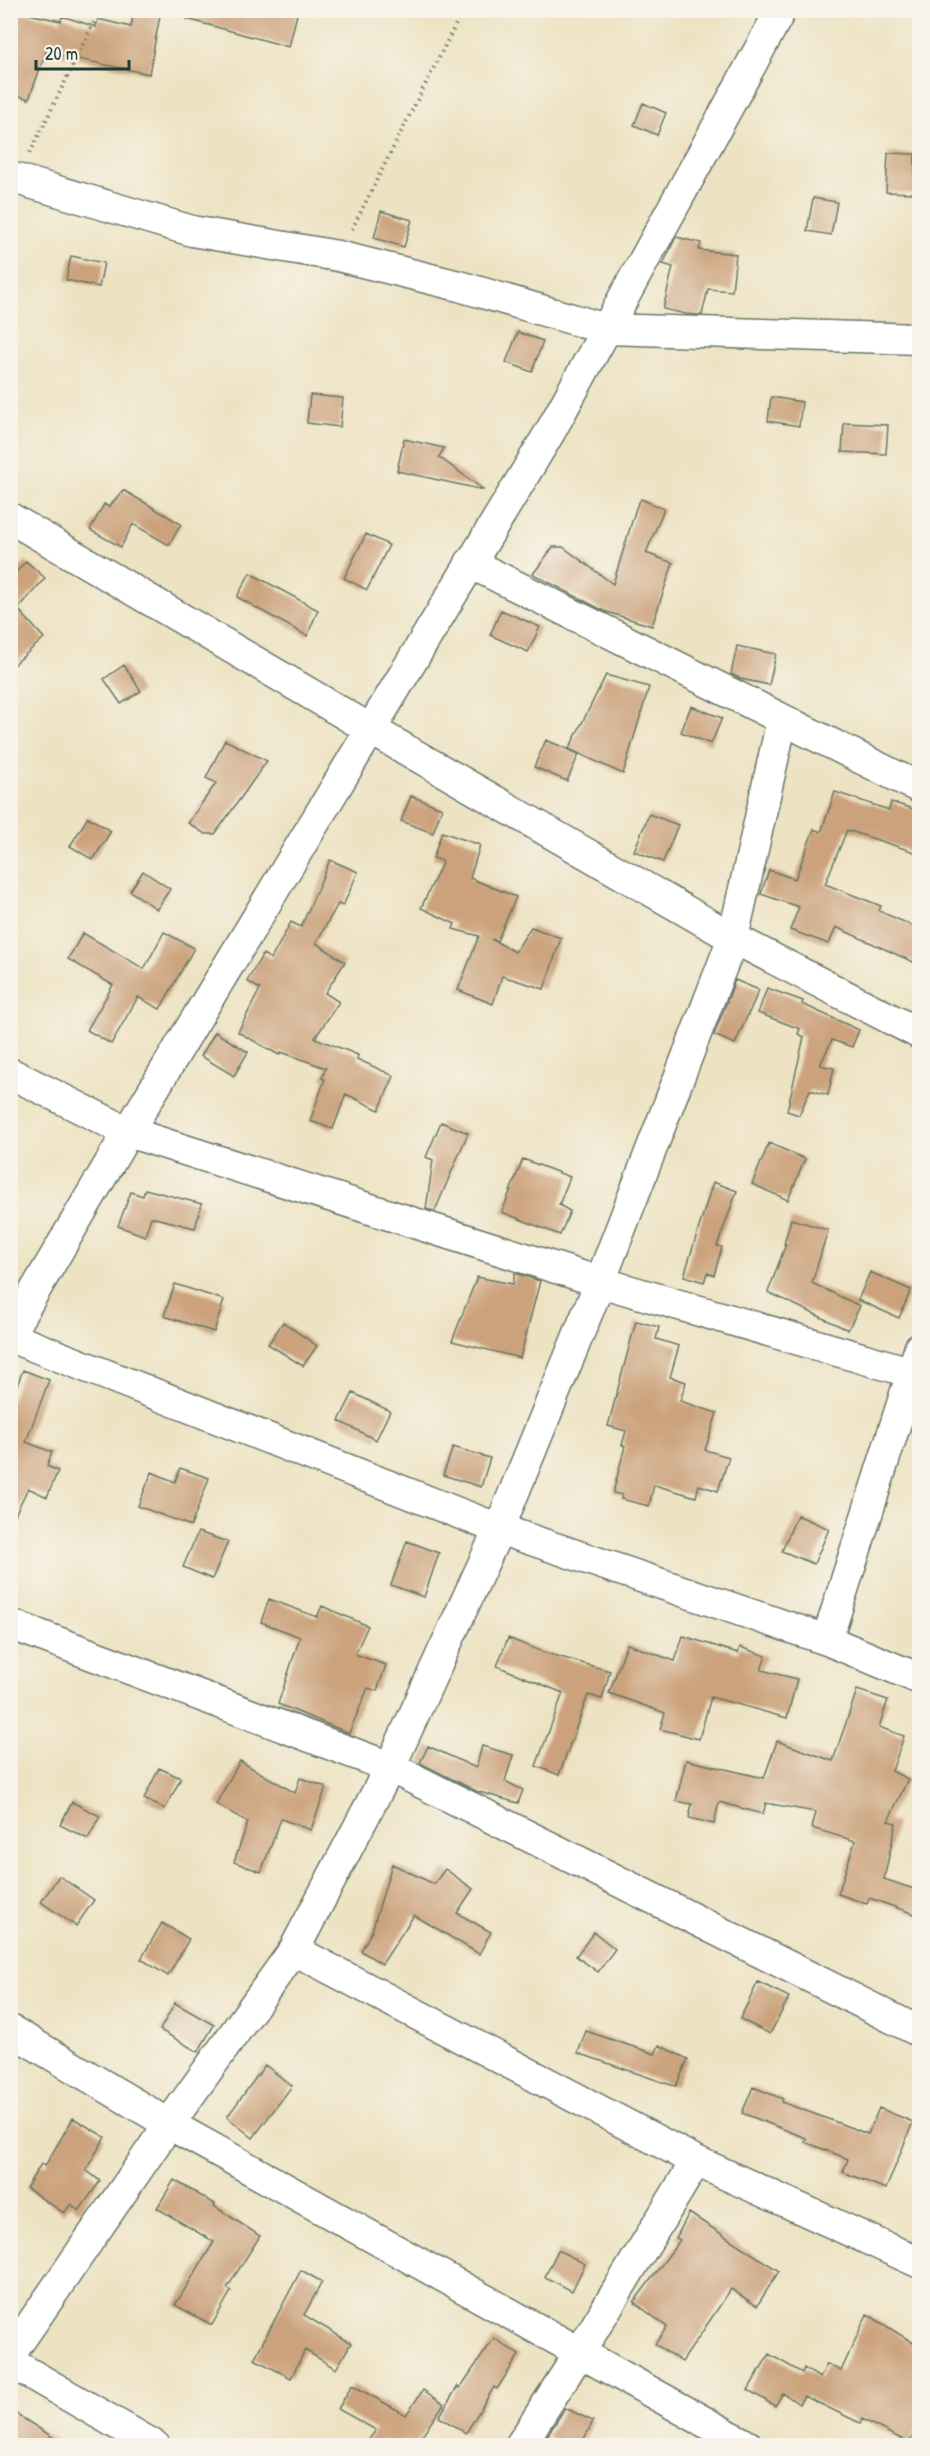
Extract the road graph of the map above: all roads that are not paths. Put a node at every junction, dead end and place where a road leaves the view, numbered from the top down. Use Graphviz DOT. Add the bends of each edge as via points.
graph roads {
  1 [pos="781,10"];
  2 [pos="14,178"];
  3 [pos="606,329"];
  4 [pos="920,339"];
  5 [pos="10,518"];
  6 [pos="470,563"];
  7 [pos="782,720"];
  8 [pos="370,729"];
  9 [pos="920,788"];
  10 [pos="733,938"];
  11 [pos="920,1034"];
  12 [pos="10,1073"];
  13 [pos="128,1132"];
  14 [pos="600,1282"];
  15 [pos="10,1335"];
  16 [pos="916,1364"];
  17 [pos="499,1529"];
  18 [pos="10,1624"];
  19 [pos="827,1640"];
  20 [pos="920,1679"];
  21 [pos="390,1767"];
  22 [pos="294,1950"];
  23 [pos="10,2031"];
  24 [pos="920,2032"];
  25 [pos="169,2124"];
  26 [pos="696,2161"];
  27 [pos="920,2263"];
  28 [pos="580,2352"];
  29 [pos="10,2355"];
  30 [pos="10,2362"];
  31 [pos="155,2445"];
  32 [pos="520,2445"];
  33 [pos="748,2445"];
  1 -- 3 [label="street"];
  2 -- 3 [label="street" via="192,231 338,256"];
  3 -- 4 [label="street"];
  3 -- 6 [label="street" via="550,432"];
  5 -- 8 [label="street"];
  6 -- 7 [label="street"];
  6 -- 8 [label="street"];
  7 -- 9 [label="street"];
  7 -- 10 [label="street"];
  8 -- 10 [label="street"];
  8 -- 13 [label="street"];
  10 -- 11 [label="street"];
  10 -- 14 [label="street"];
  12 -- 13 [label="street"];
  13 -- 14 [label="street"];
  13 -- 15 [label="street"];
  14 -- 16 [label="street"];
  14 -- 17 [label="street"];
  15 -- 17 [label="street"];
  16 -- 19 [label="street"];
  17 -- 19 [label="street"];
  17 -- 21 [label="street"];
  18 -- 21 [label="street"];
  19 -- 20 [label="street"];
  21 -- 22 [label="street"];
  21 -- 24 [label="street"];
  22 -- 25 [label="street"];
  22 -- 26 [label="street"];
  23 -- 25 [label="street"];
  25 -- 28 [label="street"];
  25 -- 29 [label="street"];
  26 -- 27 [label="street"];
  26 -- 28 [label="street"];
  28 -- 32 [label="street"];
  28 -- 33 [label="street"];
  30 -- 31 [label="street"];
}
